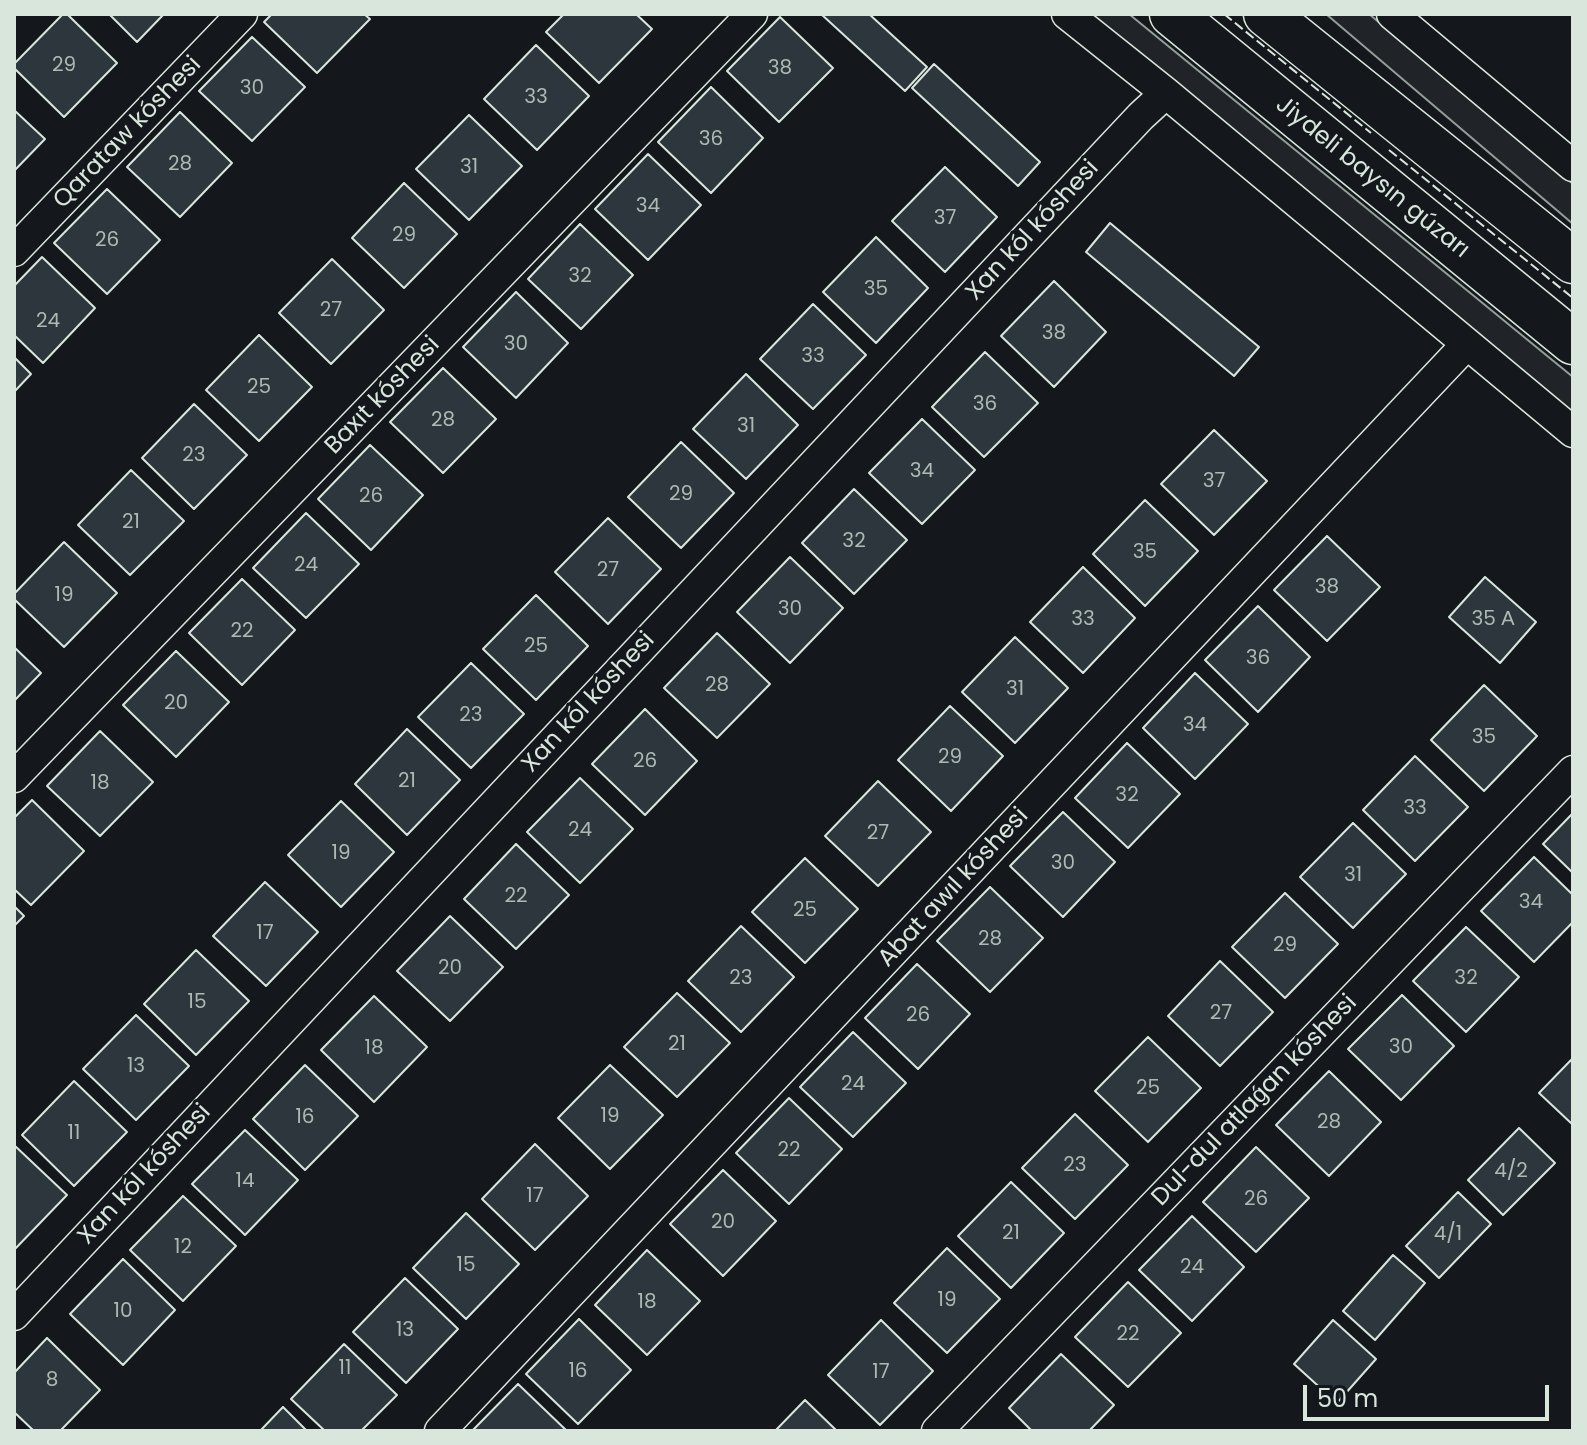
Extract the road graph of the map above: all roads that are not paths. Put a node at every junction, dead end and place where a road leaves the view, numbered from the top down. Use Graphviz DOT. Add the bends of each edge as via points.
graph roads {
  1 [pos="242,14"];
  2 [pos="752,14"];
  3 [pos="1067,14"];
  4 [pos="1172,14"];
  5 [pos="1266,14"];
  6 [pos="1392,14"];
  7 [pos="1166,93"];
  8 [pos="1573,166"];
  9 [pos="14,251"];
  10 [pos="1573,261"];
  11 [pos="1573,342"];
  12 [pos="1467,344"];
  13 [pos="1573,432"];
  14 [pos="1573,771"];
  15 [pos="14,777"];
  16 [pos="14,1315"];
  17 [pos="440,1431"];
  18 [pos="937,1431"];
  1 -- 9 [label="street, Qarataw kóshesi"];
  2 -- 15 [label="street, Baxıt kóshesi"];
  3 -- 7 [label="street"];
  4 -- 11 [label="main road, Jiydeli baysın gúzarı"];
  5 -- 10 [label="main road"];
  6 -- 8 [label="street"];
  7 -- 12 [label="street"];
  7 -- 16 [label="street, Xan kól kóshesi"];
  12 -- 13 [label="street"];
  12 -- 17 [label="street, Abat awıl kóshesi"];
  14 -- 18 [label="street, Dul-dul atlaǵan kóshesi"];
}
